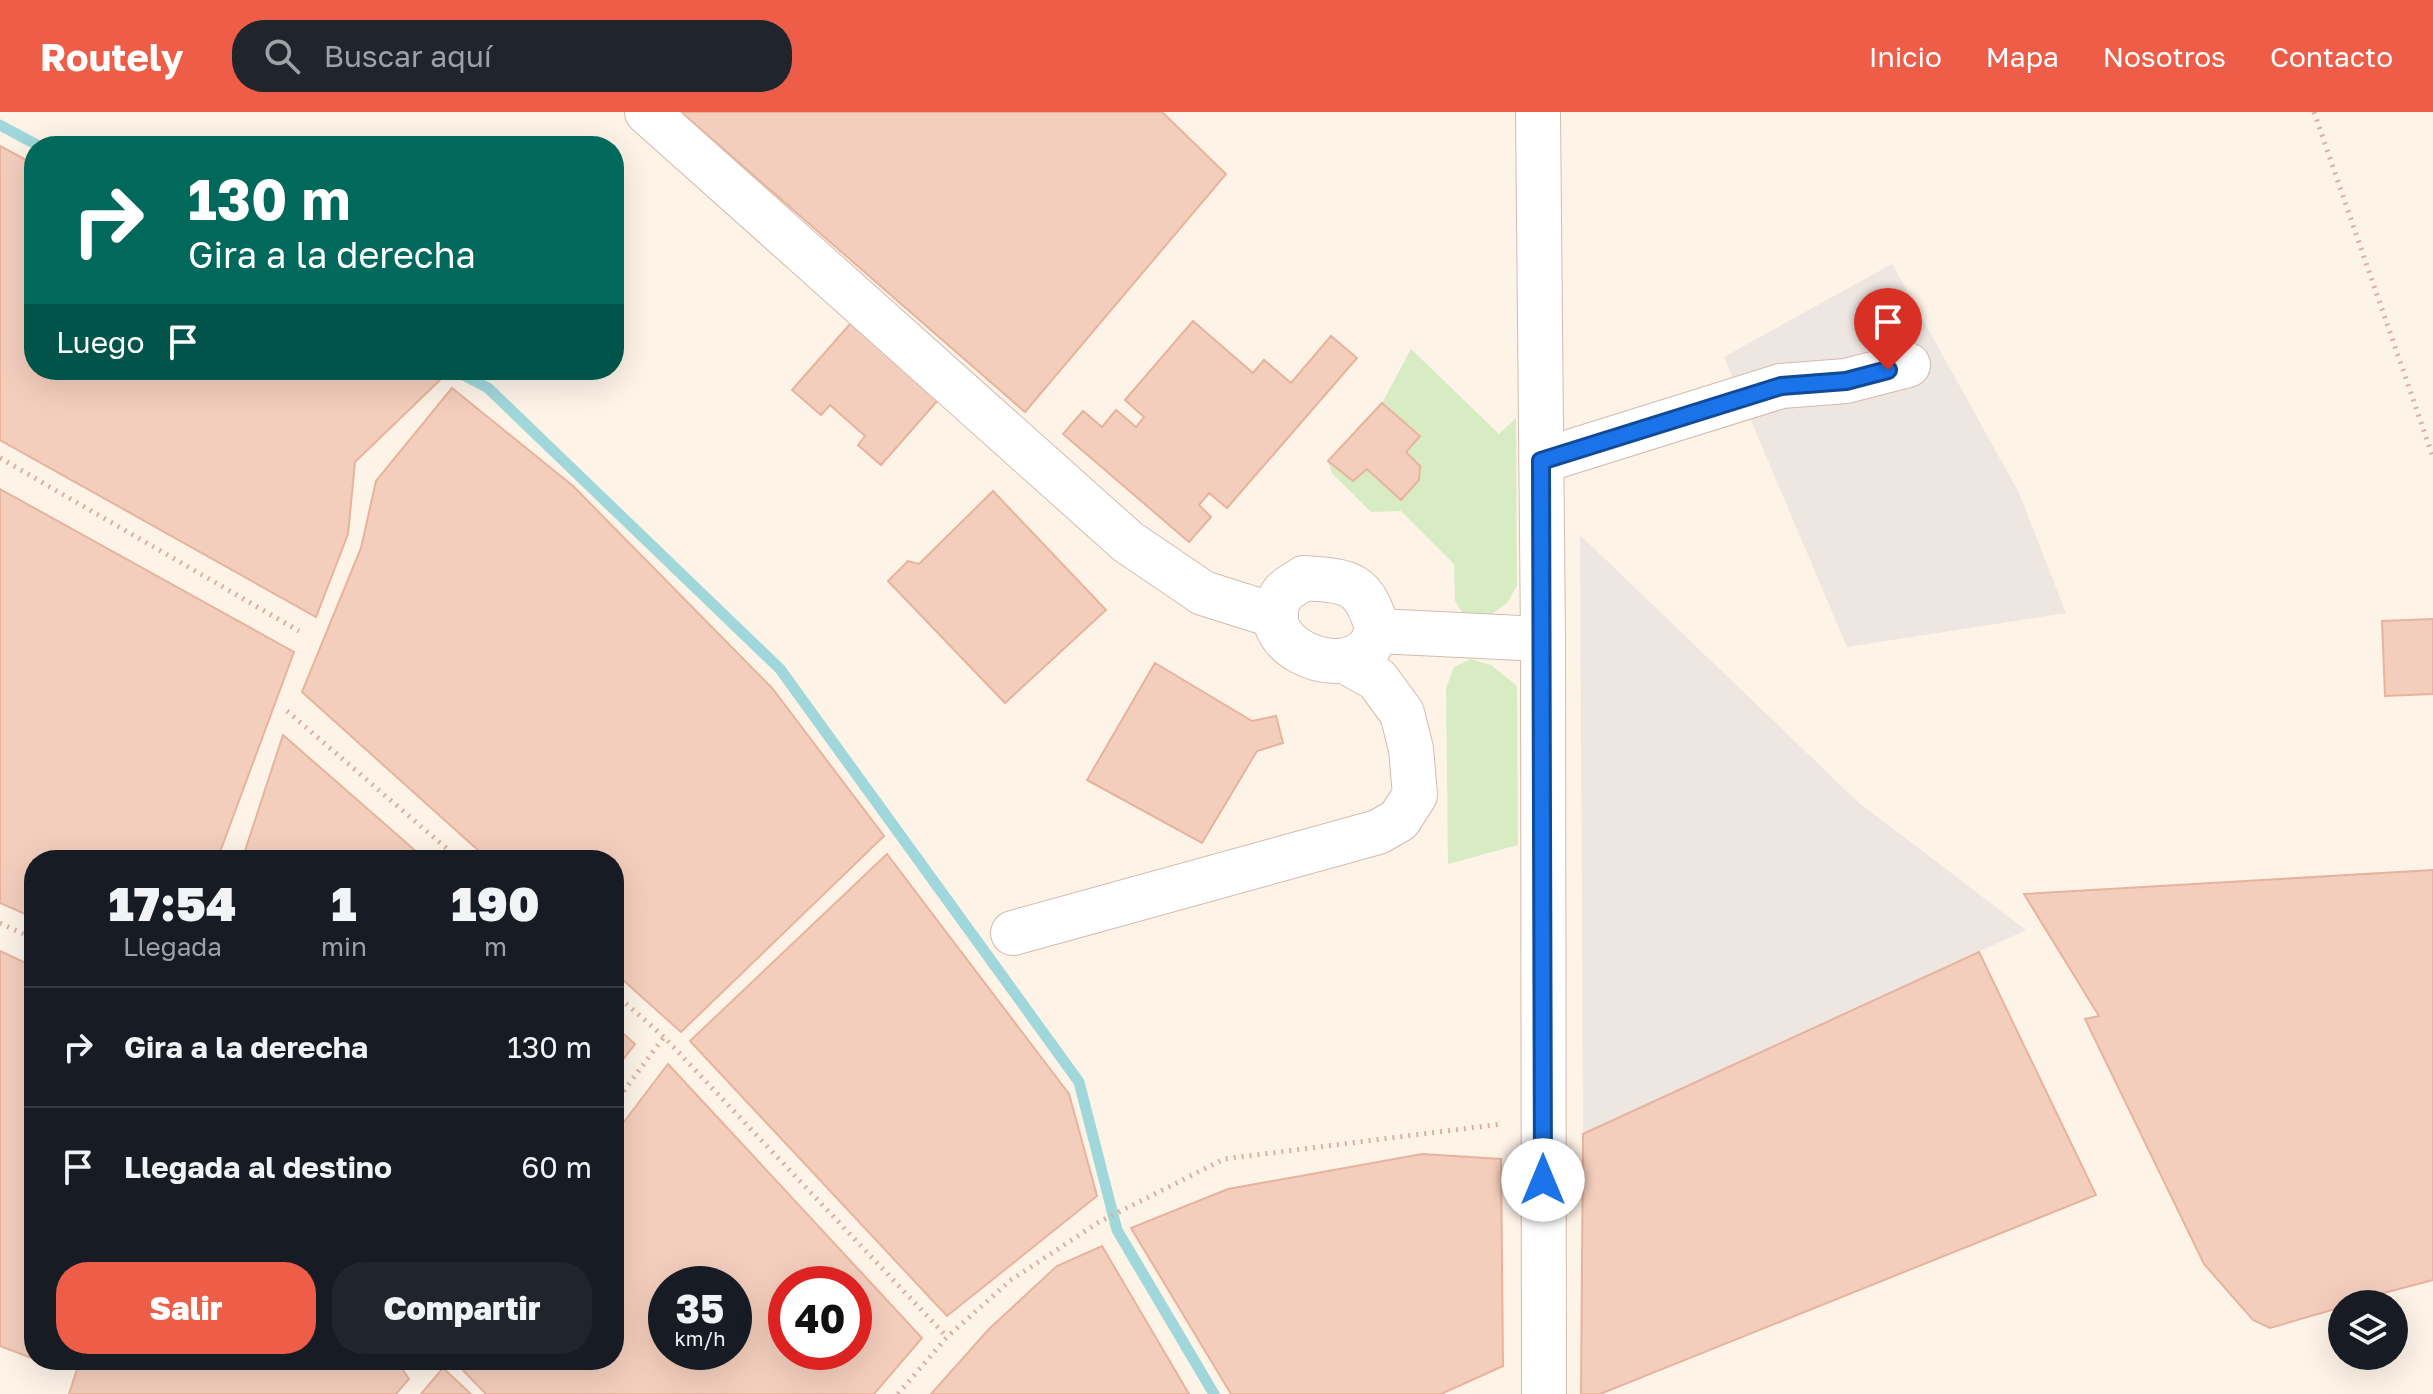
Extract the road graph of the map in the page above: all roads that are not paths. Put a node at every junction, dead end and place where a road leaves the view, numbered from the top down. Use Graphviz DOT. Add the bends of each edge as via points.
graph roads {
  1 [pos="647,112"];
  2 [pos="1538,112"];
  3 [pos="1908,365"];
  4 [pos="1541,461"];
  5 [pos="1276,616"];
  6 [pos="1378,631"];
  7 [pos="1543,639"];
  8 [pos="1345,661"];
  9 [pos="1013,933"];
  10 [pos="1544,1394"];
  1 -- 5 [label="street" via="1128,542 1203,593"];
  2 -- 4 [label="street"];
  3 -- 4 [label="street" via="1846,381 1781,386"];
  4 -- 7 [label="street"];
  5 -- 6 [label="street" via="1283,593 1304,578 1344,581 1369,601"];
  5 -- 8 [label="street" via="1284,641 1309,658"];
  6 -- 7 [label="street"];
  6 -- 8 [label="street" via="1368,649"];
  7 -- 10 [label="street"];
  8 -- 9 [label="street" via="1377,679 1402,713 1415,795 1399,820 1378,832"];
}
